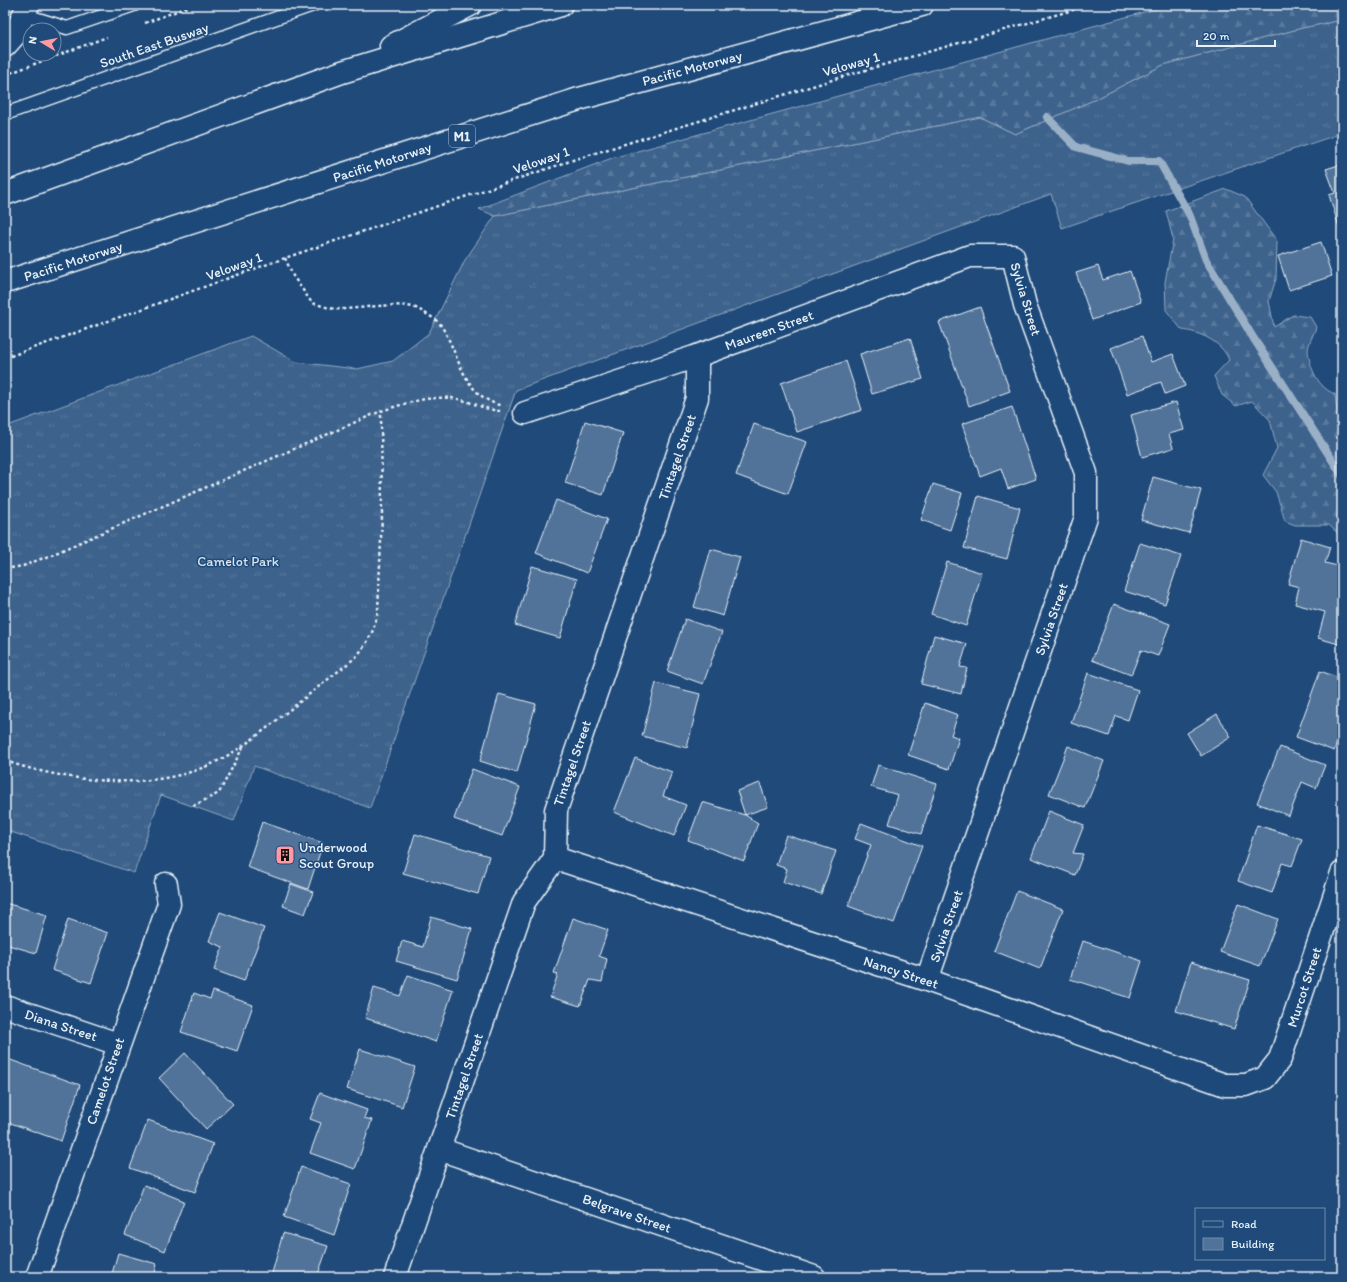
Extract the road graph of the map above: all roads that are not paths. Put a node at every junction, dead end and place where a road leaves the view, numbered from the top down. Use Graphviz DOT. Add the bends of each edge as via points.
graph roads {
  1 [pos="134,5"];
  2 [pos="312,5"];
  3 [pos="470,5"];
  4 [pos="561,5"];
  5 [pos="922,5"];
  6 [pos="26,10"];
  7 [pos="5,46"];
  8 [pos="342,72"];
  9 [pos="5,114"];
  10 [pos="5,194"];
  11 [pos="1013,256"];
  12 [pos="5,282"];
  13 [pos="697,356"];
  14 [pos="525,412"];
  15 [pos="555,858"];
  16 [pos="1342,873"];
  17 [pos="166,884"];
  18 [pos="1336,912"];
  19 [pos="927,980"];
  20 [pos="5,1006"];
  21 [pos="118,1044"];
  22 [pos="1246,1085"];
  23 [pos="439,1149"];
  24 [pos="37,1277"];
  25 [pos="395,1277"];
  26 [pos="814,1277"];
  1 -- 6 [label="lane" via="67,28"];
  2 -- 9 [label="lane, South East Busway"];
  3 -- 8 [label="main road"];
  4 -- 8 [label="main road"];
  5 -- 12 [label="main road, Pacific Motorway / M1" via="579,99"];
  6 -- 7 [label="main road" via="14,36"];
  8 -- 10 [label="main road"];
  11 -- 13 [label="main road, Maureen Street" via="970,256"];
  11 -- 19 [label="main road, Sylvia Street" via="1025,305 1086,472 1086,517"];
  13 -- 14 [label="main road, Maureen Street"];
  13 -- 15 [label="main road, Tintagel Street" via="697,398 556,810"];
  15 -- 19 [label="main road, Nancy Street"];
  15 -- 23 [label="main road, Tintagel Street" via="524,902"];
  16 -- 18 [label="main road, Murcot Street"];
  17 -- 21 [label="main road, Camelot Street" via="169,904"];
  18 -- 22 [label="main road, Murcot Street" via="1280,1059 1265,1078"];
  19 -- 22 [label="main road, Nancy Street" via="1202,1078 1225,1085"];
  20 -- 21 [label="main road, Diana Street"];
  21 -- 24 [label="main road, Camelot Street"];
  23 -- 25 [label="main road, Tintagel Street"];
  23 -- 26 [label="main road, Belgrave Street"];
}
